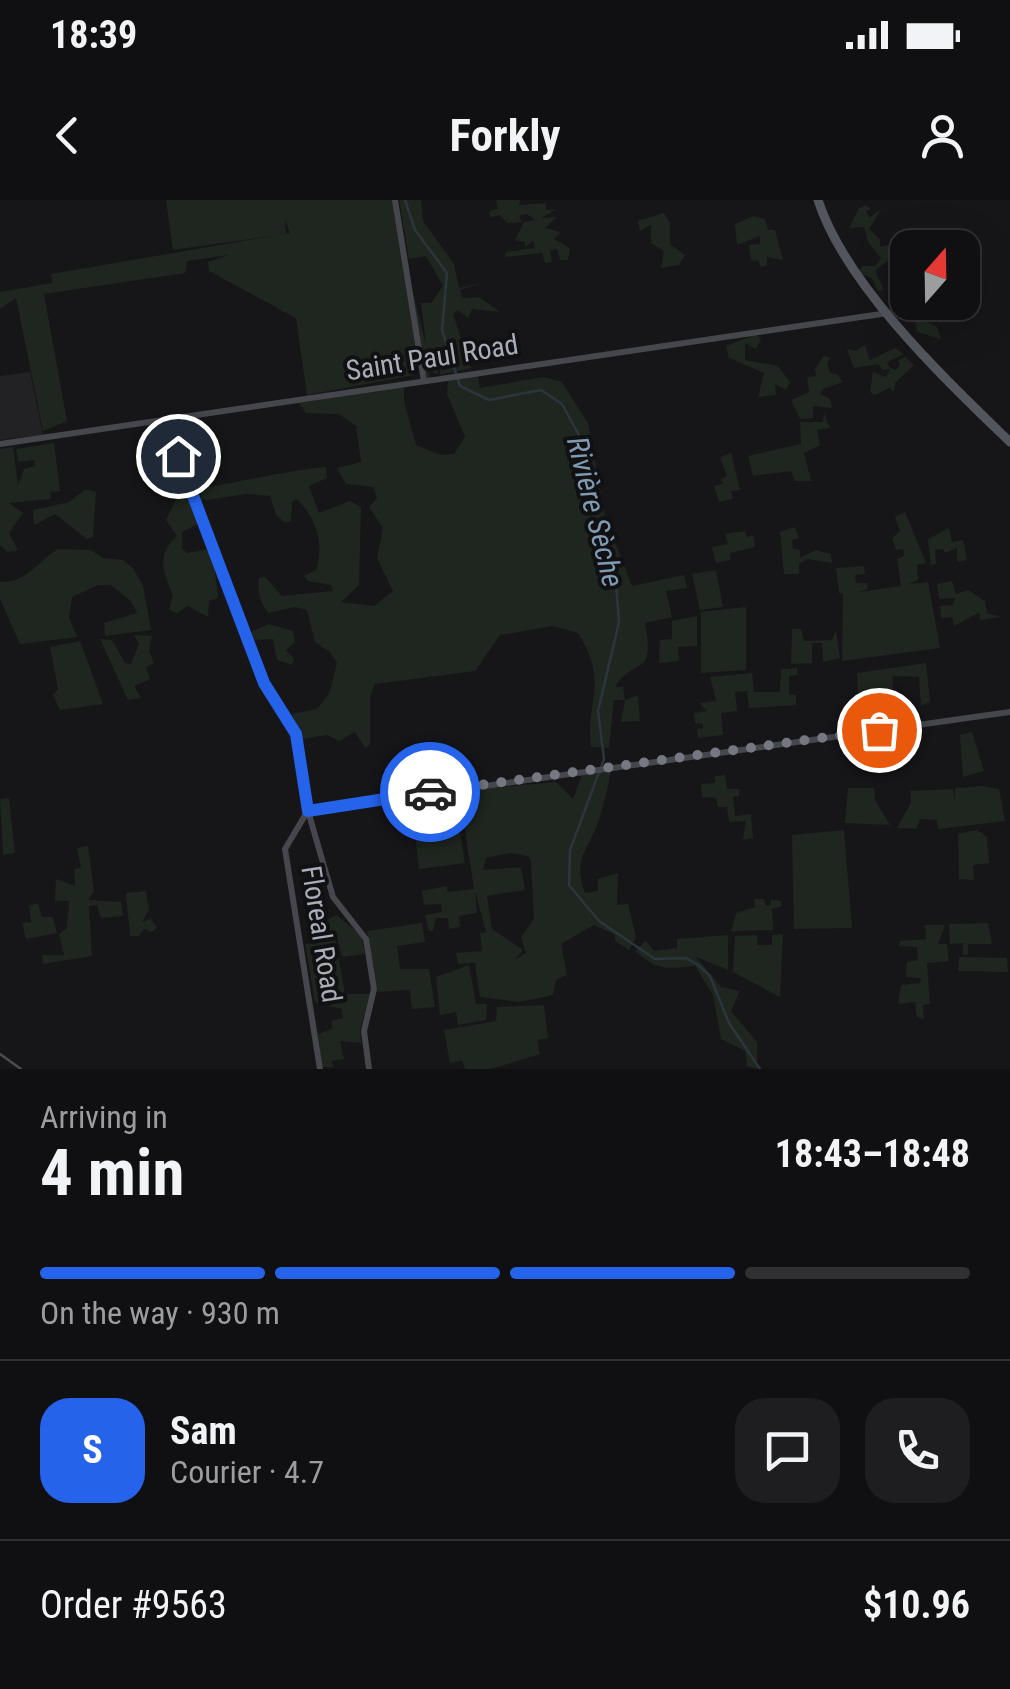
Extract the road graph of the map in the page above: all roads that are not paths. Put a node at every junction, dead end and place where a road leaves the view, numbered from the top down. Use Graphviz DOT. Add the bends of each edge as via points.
graph roads {
  1 [pos="395,200"];
  2 [pos="818,200"];
  3 [pos="886,309"];
  4 [pos="417,334"];
  5 [pos="424,381"];
  6 [pos="391,386"];
  7 [pos="164,422"];
  8 [pos="1010,442"];
  9 [pos="0,444"];
  10 [pos="1010,712"];
  11 [pos="308,811"];
  12 [pos="320,1069"];
  13 [pos="370,1069"];
  1 -- 4 [label="main road"];
  2 -- 3 [label="main road" via="841,254"];
  3 -- 5 [label="main road, Saint Paul Road" via="872,318"];
  3 -- 8 [label="main road"];
  4 -- 5 [label="main road"];
  4 -- 6 [label="main road" via="418,372"];
  5 -- 6 [label="main road, Saint Paul Road"];
  6 -- 7 [label="main road, Saint Paul Road"];
  7 -- 9 [label="main road, Saint Paul Road"];
  7 -- 11 [label="main road" via="264,683 296,734"];
  10 -- 11 [label="main road"];
  11 -- 12 [label="main road, Floreal Road" via="285,848"];
  11 -- 13 [label="main road" via="333,898 363,932 368,950 374,989 364,1031"];
}
